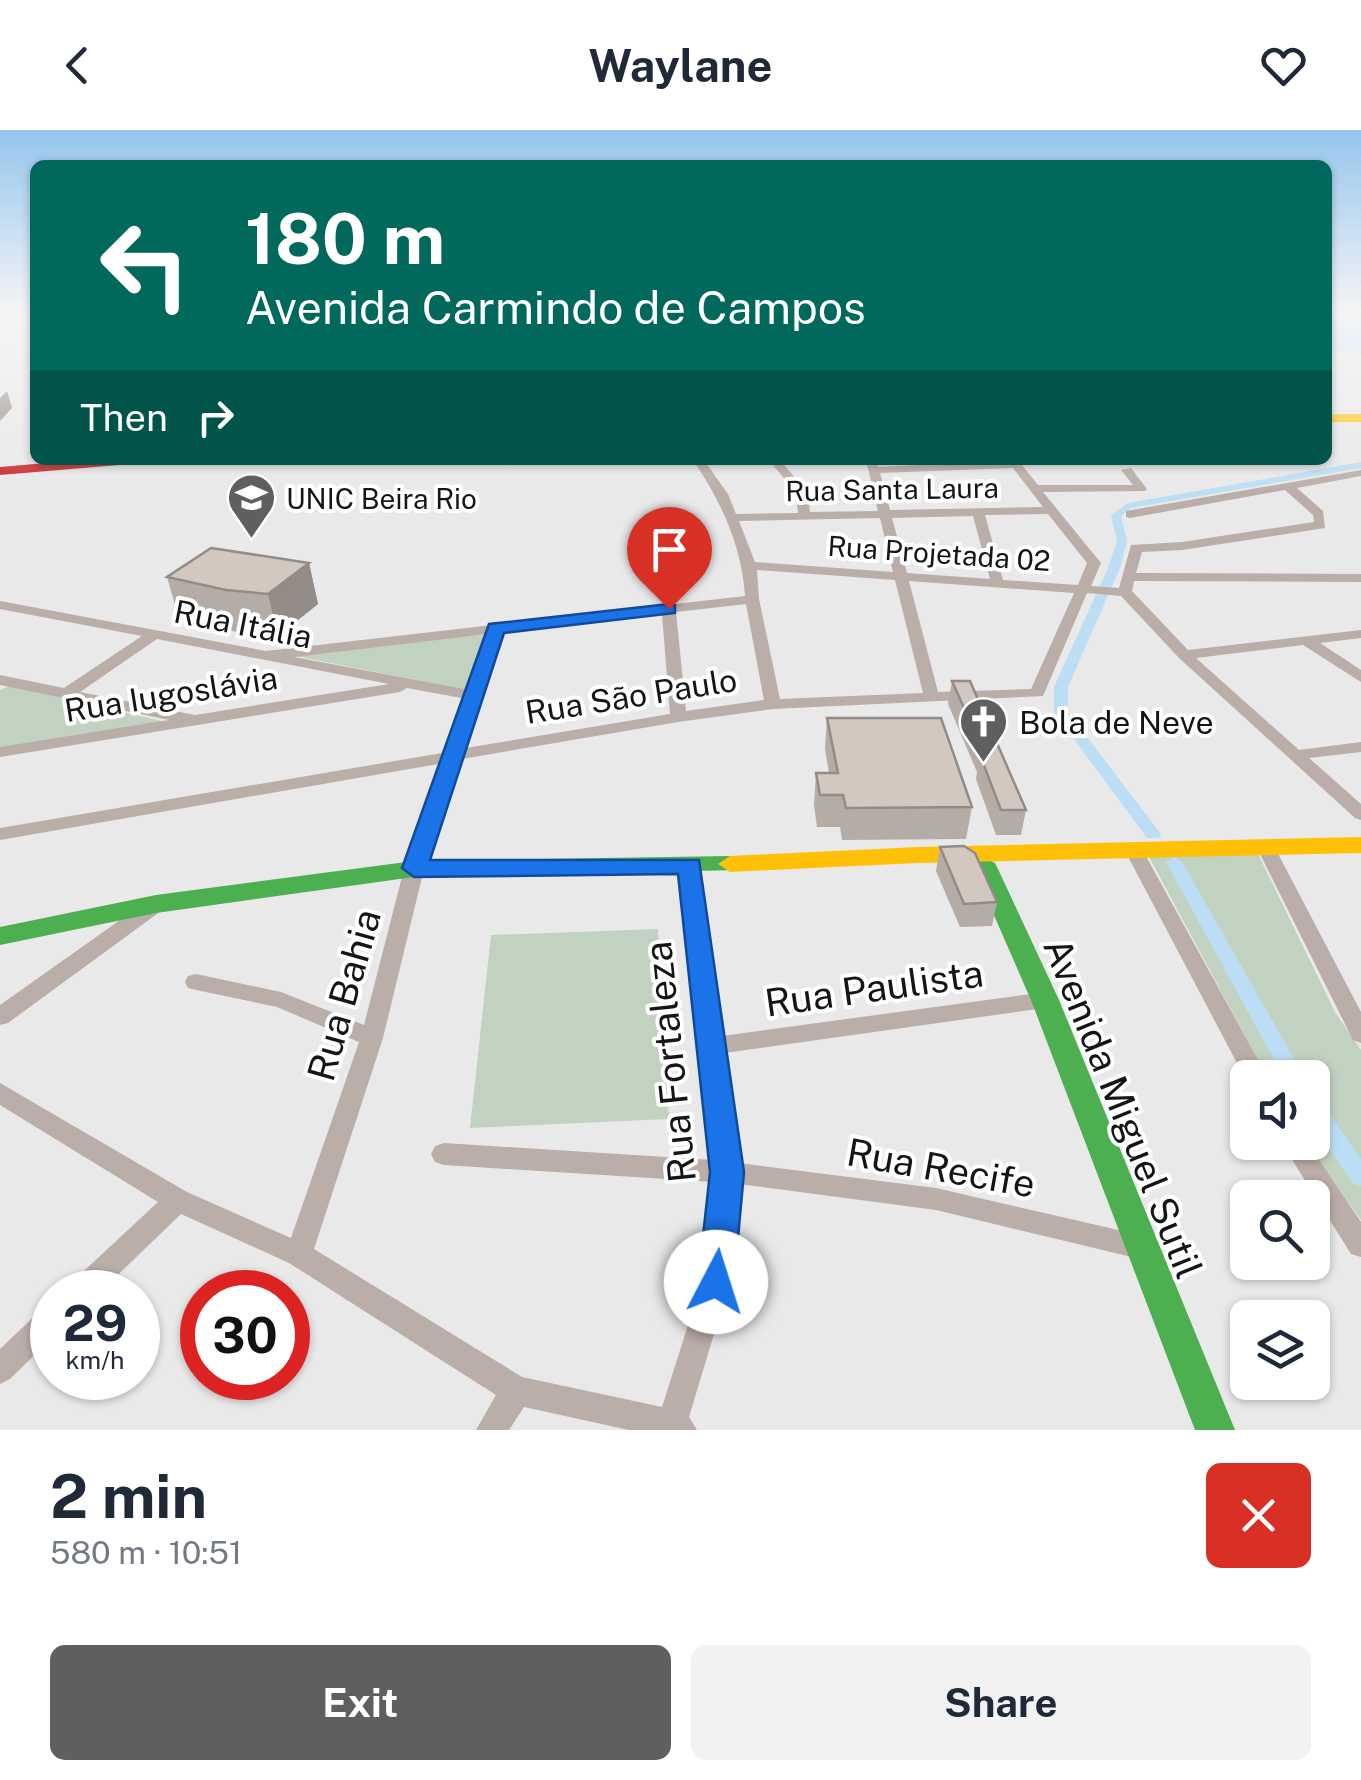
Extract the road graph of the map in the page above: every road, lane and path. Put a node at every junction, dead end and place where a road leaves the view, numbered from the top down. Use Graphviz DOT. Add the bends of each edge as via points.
graph roads {
  1 [pos="1332,416"];
  2 [pos="1359,419"];
  3 [pos="30,460"];
  4 [pos="0,463"];
  5 [pos="66,465"];
  6 [pos="702,465"];
  7 [pos="778,465"];
  8 [pos="873,465"];
  9 [pos="1016,465"];
  10 [pos="0,470"];
  11 [pos="1128,470"];
  12 [pos="1361,473"];
  13 [pos="1288,486"];
  14 [pos="1035,488"];
  15 [pos="1052,510"];
  16 [pos="978,513"];
  17 [pos="1130,514"];
  18 [pos="887,516"];
  19 [pos="804,517"];
  20 [pos="732,518"];
  21 [pos="750,566"];
  22 [pos="898,574"];
  23 [pos="1361,578"];
  24 [pos="997,581"];
  25 [pos="1124,587"];
  26 [pos="1088,588"];
  27 [pos="752,600"];
  28 [pos="0,605"];
  29 [pos="669,609"];
  30 [pos="496,628"];
  31 [pos="1361,634"];
  32 [pos="154,635"];
  33 [pos="1305,640"];
  34 [pos="270,655"];
  35 [pos="1184,655"];
  36 [pos="1361,677"];
  37 [pos="1,681"];
  38 [pos="410,686"];
  39 [pos="68,693"];
  40 [pos="476,696"];
  41 [pos="932,698"];
  42 [pos="773,704"];
  43 [pos="678,717"];
  44 [pos="200,721"];
  45 [pos="1361,746"];
  46 [pos="0,752"];
  47 [pos="453,753"];
  48 [pos="1296,755"];
  49 [pos="1361,814"];
  50 [pos="0,834"];
  51 [pos="1361,845"];
  52 [pos="1266,848"];
  53 [pos="943,850"];
  54 [pos="1133,850"];
  55 [pos="918,855"];
  56 [pos="992,858"];
  57 [pos="690,866"];
  58 [pos="414,868"];
  59 [pos="156,904"];
  60 [pos="0,936"];
  61 [pos="196,982"];
  62 [pos="1044,1000"];
  63 [pos="0,1016"];
  64 [pos="1361,1034"];
  65 [pos="372,1038"];
  66 [pos="713,1046"];
  67 [pos="1246,1060"];
  68 [pos="0,1093"];
  69 [pos="444,1154"];
  70 [pos="1305,1160"];
  71 [pos="727,1172"];
  72 [pos="178,1200"];
  73 [pos="1361,1246"];
  74 [pos="1140,1247"];
  75 [pos="299,1254"];
  76 [pos="104,1270"];
  77 [pos="30,1341"];
  78 [pos="0,1369"];
  79 [pos="517,1392"];
  80 [pos="677,1427"];
  81 [pos="491,1430"];
  82 [pos="1215,1430"];
  1 -- 2 [label="main road"];
  3 -- 4 [label="main road"];
  5 -- 10 [label="main road"];
  6 -- 20 [label="street"];
  7 -- 19 [label="street" via="802,492"];
  8 -- 18 [label="street"];
  9 -- 14 [label="street"];
  11 -- 14 [label="street" via="1141,489"];
  12 -- 13 [label="street"];
  13 -- 17 [label="street"];
  13 -- 25 [label="street" via="1319,514 1321,525 1139,547"];
  14 -- 15 [label="street"];
  15 -- 16 [label="street, Rua Santa Laura"];
  15 -- 26 [label="street" via="1094,563"];
  16 -- 18 [label="street, Rua Santa Laura"];
  16 -- 24 [label="street"];
  18 -- 19 [label="street, Rua Santa Laura"];
  18 -- 22 [label="street"];
  19 -- 20 [label="street, Rua Santa Laura"];
  20 -- 21 [label="street"];
  21 -- 22 [label="street, Rua Projetada 02"];
  21 -- 27 [label="street"];
  22 -- 24 [label="street, Rua Projetada 02"];
  22 -- 41 [label="street"];
  23 -- 25 [label="street, Rua Projetada 02"];
  24 -- 26 [label="street, Rua Projetada 02"];
  25 -- 26 [label="street, Rua Projetada 02"];
  25 -- 35 [label="street"];
  26 -- 41 [label="street, Rua São Paulo" via="1038,693"];
  27 -- 29 [label="street"];
  27 -- 42 [label="street"];
  28 -- 32 [label="street, Rua Itália"];
  29 -- 30 [label="street"];
  29 -- 43 [label="street"];
  30 -- 34 [label="street"];
  30 -- 40 [label="street"];
  31 -- 33 [label="street"];
  32 -- 34 [label="street, Rua Itália"];
  32 -- 39 [label="street"];
  33 -- 35 [label="street"];
  33 -- 36 [label="street"];
  34 -- 38 [label="street, Rua Itália"];
  35 -- 48 [label="street"];
  37 -- 39 [label="street"];
  38 -- 40 [label="street, Rua Itália"];
  38 -- 44 [label="street, Rua Iugoslávia"];
  39 -- 44 [label="street"];
  40 -- 47 [label="street"];
  41 -- 42 [label="street, Rua São Paulo"];
  42 -- 43 [label="street, Rua São Paulo"];
  43 -- 47 [label="street, Rua São Paulo"];
  44 -- 46 [label="street, Rua Iugoslávia"];
  45 -- 48 [label="street"];
  47 -- 50 [label="street, Rua São Paulo"];
  47 -- 58 [label="street, Rua Bahia"];
  48 -- 49 [label="street"];
  51 -- 52 [label="main road"];
  52 -- 54 [label="main road"];
  52 -- 64 [label="street"];
  53 -- 55 [label="main road"];
  53 -- 56 [label="main road"];
  53 -- 56 [label="main road"];
  54 -- 56 [label="main road"];
  54 -- 67 [label="street"];
  55 -- 56 [label="main road"];
  55 -- 57 [label="main road"];
  56 -- 62 [label="main road, Avenida Miguel Sutil"];
  57 -- 58 [label="main road"];
  57 -- 66 [label="street, Rua Fortaleza"];
  58 -- 59 [label="main road"];
  58 -- 65 [label="street, Rua Bahia"];
  59 -- 60 [label="main road"];
  59 -- 63 [label="street"];
  61 -- 65 [label="street" via="281,1000"];
  62 -- 66 [label="street, Rua Paulista"];
  62 -- 74 [label="main road, Avenida Miguel Sutil"];
  65 -- 75 [label="street, Rua Bahia"];
  66 -- 71 [label="street, Rua Fortaleza"];
  68 -- 72 [label="street"];
  69 -- 71 [label="street, Rua Recife"];
  70 -- 73 [label="street"];
  71 -- 74 [label="street, Rua Recife" via="936,1198"];
  71 -- 80 [label="street, Rua Fortaleza" via="716,1282"];
  72 -- 75 [label="street"];
  72 -- 76 [label="street"];
  74 -- 82 [label="main road, Avenida Miguel Sutil"];
  75 -- 79 [label="street"];
  77 -- 78 [label="street"];
  79 -- 80 [label="street"];
  79 -- 81 [label="street"];
}
